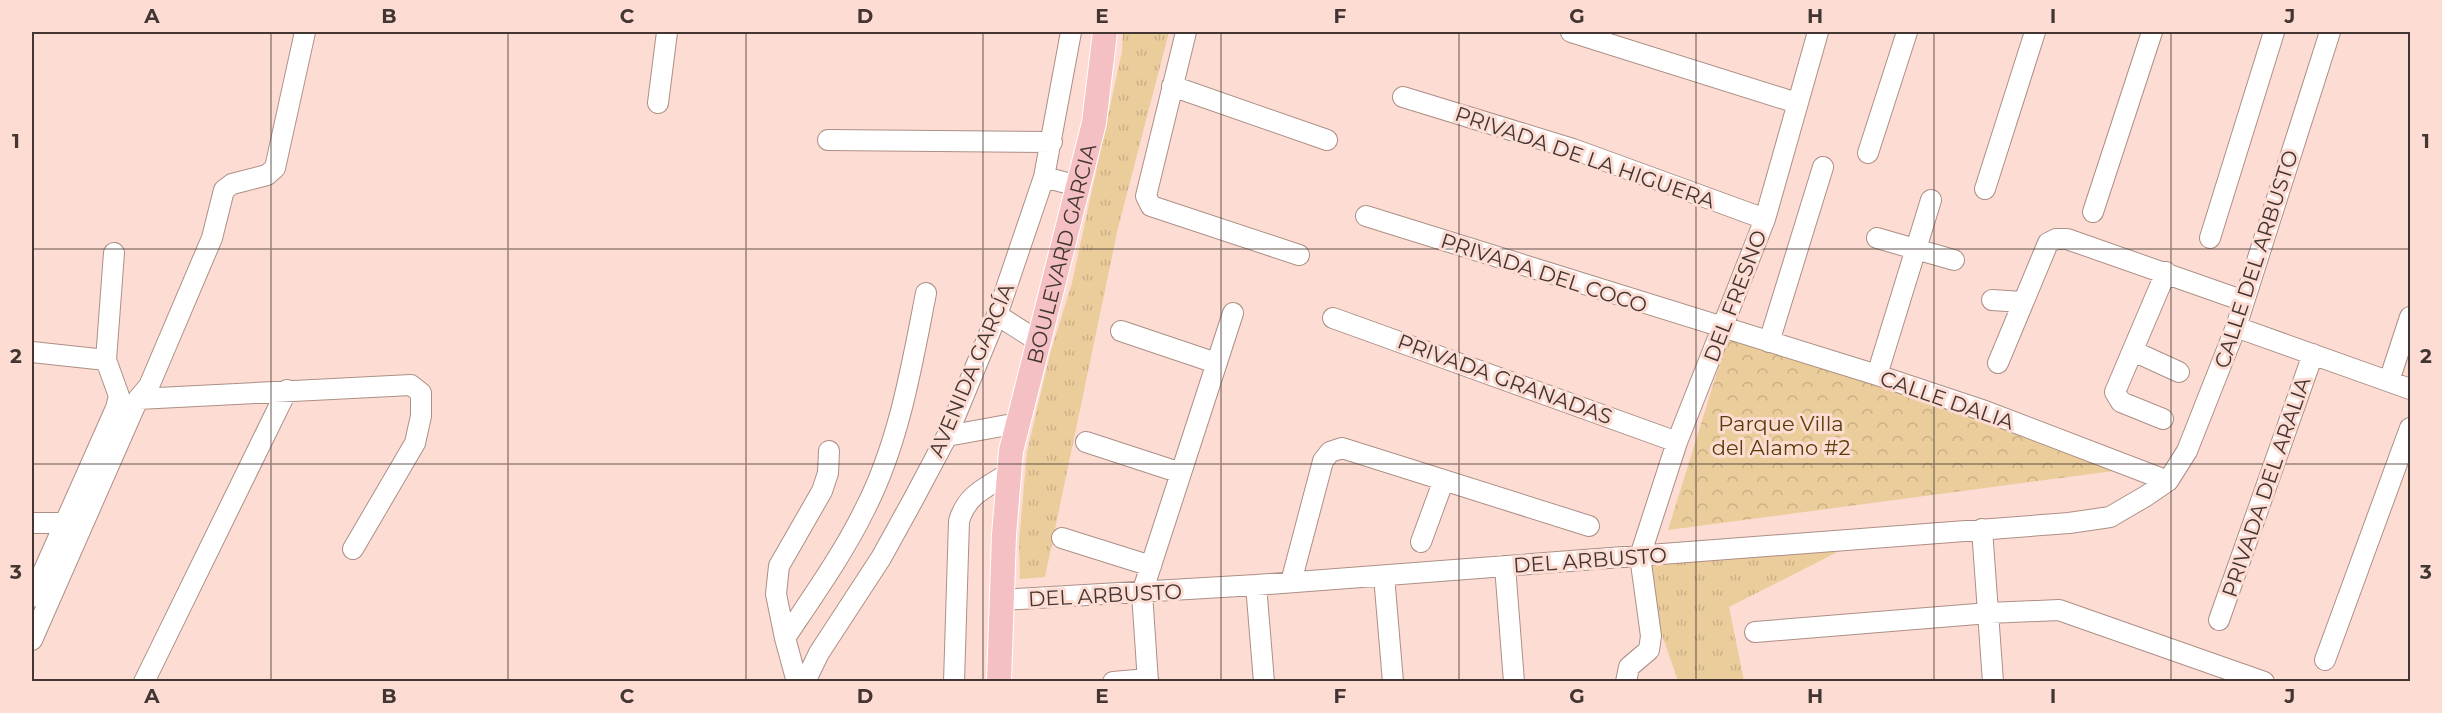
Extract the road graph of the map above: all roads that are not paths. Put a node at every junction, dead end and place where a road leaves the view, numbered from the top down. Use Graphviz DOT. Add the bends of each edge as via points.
graph roads {
  1 [pos="305,32"];
  2 [pos="667,32"];
  3 [pos="1071,32"];
  4 [pos="1105,32"];
  5 [pos="1186,32"];
  6 [pos="1570,32"];
  7 [pos="1818,32"];
  8 [pos="1906,32"];
  9 [pos="2035,32"];
  10 [pos="2152,32"];
  11 [pos="2274,32"];
  12 [pos="2330,32"];
  13 [pos="1172,86"];
  14 [pos="1403,98"];
  15 [pos="658,103"];
  16 [pos="1797,103"];
  17 [pos="828,140"];
  18 [pos="1327,140"];
  19 [pos="1052,142"];
  20 [pos="1868,153"];
  21 [pos="1823,167"];
  22 [pos="1044,177"];
  23 [pos="1078,186"];
  24 [pos="1985,189"];
  25 [pos="1931,200"];
  26 [pos="2093,212"];
  27 [pos="1366,216"];
  28 [pos="1765,219"];
  29 [pos="2210,237"];
  30 [pos="1877,238"];
  31 [pos="1917,251"];
  32 [pos="114,254"];
  33 [pos="1299,255"];
  34 [pos="1954,260"];
  35 [pos="2166,272"];
  36 [pos="926,293"];
  37 [pos="1992,300"];
  38 [pos="2244,301"];
  39 [pos="2022,302"];
  40 [pos="1233,313"];
  41 [pos="997,315"];
  42 [pos="2410,317"];
  43 [pos="1333,318"];
  44 [pos="2236,327"];
  45 [pos="1723,329"];
  46 [pos="1121,331"];
  47 [pos="1038,341"];
  48 [pos="1768,342"];
  49 [pos="2133,351"];
  50 [pos="32,352"];
  51 [pos="2313,354"];
  52 [pos="106,360"];
  53 [pos="1216,363"];
  54 [pos="1998,363"];
  55 [pos="2179,372"];
  56 [pos="1877,375"];
  57 [pos="2389,381"];
  58 [pos="2410,389"];
  59 [pos="287,390"];
  60 [pos="138,399"];
  61 [pos="2163,419"];
  62 [pos="1017,423"];
  63 [pos="2410,428"];
  64 [pos="946,436"];
  65 [pos="1086,442"];
  66 [pos="1677,442"];
  67 [pos="829,452"];
  68 [pos="1009,473"];
  69 [pos="1181,473"];
  70 [pos="2168,481"];
  71 [pos="1443,482"];
  72 [pos="32,523"];
  73 [pos="63,523"];
  74 [pos="1589,526"];
  75 [pos="1982,529"];
  76 [pos="1062,538"];
  77 [pos="1420,542"];
  78 [pos="353,549"];
  79 [pos="1640,556"];
  80 [pos="1151,566"];
  81 [pos="1505,566"];
  82 [pos="1384,576"];
  83 [pos="1291,582"];
  84 [pos="1257,585"];
  85 [pos="1142,593"];
  86 [pos="32,597"];
  87 [pos="1001,600"];
  88 [pos="1989,613"];
  89 [pos="2219,620"];
  90 [pos="1755,632"];
  91 [pos="785,638"];
  92 [pos="32,640"];
  93 [pos="2325,660"];
  94 [pos="1148,680"];
  95 [pos="144,681"];
  96 [pos="797,681"];
  97 [pos="805,681"];
  98 [pos="954,681"];
  99 [pos="999,681"];
  100 [pos="1113,681"];
  101 [pos="1264,681"];
  102 [pos="1393,681"];
  103 [pos="1514,681"];
  104 [pos="1626,681"];
  105 [pos="1993,681"];
  106 [pos="2264,681"];
  1 -- 60 [label="street" via="275,168 267,175 232,184 224,190 212,238 149,386"];
  2 -- 15 [label="street"];
  3 -- 19 [label="street, AVENIDA GARCÍA"];
  4 -- 23 [label="main road, BOULEVARD GARCIA" via="1094,123"];
  5 -- 13 [label="street"];
  6 -- 16 [label="street"];
  7 -- 16 [label="street, DEL FRESNO"];
  8 -- 20 [label="street"];
  9 -- 24 [label="street"];
  10 -- 26 [label="street"];
  11 -- 29 [label="street"];
  12 -- 38 [label="street, CALLE DEL ARBUSTO"];
  13 -- 18 [label="street"];
  13 -- 33 [label="street" via="1146,196 1151,206"];
  14 -- 28 [label="street, PRIVADA DE LA HIGUERA" via="1573,149"];
  16 -- 28 [label="street, DEL FRESNO"];
  17 -- 19 [label="street"];
  19 -- 22 [label="street, AVENIDA GARCÍA"];
  21 -- 48 [label="street"];
  22 -- 23 [label="street"];
  22 -- 41 [label="street, AVENIDA GARCÍA"];
  23 -- 47 [label="main road, BOULEVARD GARCIA"];
  25 -- 31 [label="street"];
  27 -- 45 [label="street, PRIVADA DEL COCO"];
  28 -- 45 [label="street, DEL FRESNO"];
  30 -- 31 [label="street"];
  31 -- 34 [label="street"];
  31 -- 56 [label="street"];
  32 -- 52 [label="street"];
  35 -- 38 [label="street"];
  35 -- 39 [label="street" via="2067,239 2056,239 2048,243"];
  35 -- 49 [label="street"];
  36 -- 91 [label="street" via="911,368 885,462 865,510"];
  37 -- 39 [label="street"];
  38 -- 44 [label="street, CALLE DEL ARBUSTO"];
  39 -- 54 [label="street"];
  40 -- 53 [label="street"];
  41 -- 47 [label="street"];
  41 -- 64 [label="street, AVENIDA GARCÍA"];
  42 -- 57 [label="street"];
  43 -- 66 [label="street, PRIVADA GRANADAS"];
  44 -- 51 [label="street"];
  44 -- 70 [label="street, CALLE DEL ARBUSTO" via="2187,452"];
  45 -- 48 [label="street, CALLE DALIA"];
  45 -- 66 [label="street, DEL FRESNO"];
  46 -- 53 [label="street"];
  47 -- 62 [label="main road, BOULEVARD GARCIA"];
  48 -- 56 [label="street, CALLE DALIA"];
  49 -- 55 [label="street"];
  49 -- 61 [label="street" via="2116,398"];
  50 -- 52 [label="street"];
  51 -- 57 [label="street"];
  51 -- 89 [label="street, PRIVADA DEL ARALIA"];
  52 -- 73 [label="street" via="119,396 116,408"];
  53 -- 69 [label="street"];
  56 -- 70 [label="street, CALLE DALIA" via="1985,411"];
  57 -- 58 [label="street"];
  59 -- 60 [label="street"];
  59 -- 78 [label="street" via="411,385 421,393 415,443"];
  59 -- 95 [label="street"];
  60 -- 92 [label="street"];
  62 -- 64 [label="street"];
  62 -- 68 [label="main road, BOULEVARD GARCIA"];
  63 -- 93 [label="street"];
  64 -- 97 [label="street, AVENIDA GARCÍA" via="881,558"];
  65 -- 69 [label="street"];
  66 -- 79 [label="street, DEL FRESNO"];
  67 -- 91 [label="street" via="822,491 779,566 776,594"];
  68 -- 87 [label="main road, BOULEVARD GARCIA"];
  68 -- 98 [label="street" via="971,497 959,521"];
  69 -- 80 [label="street"];
  70 -- 75 [label="street, DEL ARBUSTO" via="2110,517"];
  71 -- 74 [label="street"];
  71 -- 77 [label="street"];
  71 -- 83 [label="street" via="1342,448 1330,452 1323,461"];
  72 -- 73 [label="street"];
  73 -- 86 [label="street"];
  75 -- 79 [label="street, DEL ARBUSTO"];
  75 -- 88 [label="street"];
  76 -- 80 [label="street"];
  79 -- 81 [label="street, DEL ARBUSTO"];
  79 -- 104 [label="street" via="1651,636 1649,650 1629,668"];
  80 -- 85 [label="street"];
  81 -- 82 [label="street, DEL ARBUSTO"];
  81 -- 103 [label="street"];
  82 -- 83 [label="street, DEL ARBUSTO"];
  82 -- 102 [label="street"];
  83 -- 84 [label="street, DEL ARBUSTO"];
  84 -- 85 [label="street, DEL ARBUSTO"];
  84 -- 101 [label="street"];
  85 -- 87 [label="street, DEL ARBUSTO"];
  85 -- 94 [label="street"];
  87 -- 99 [label="main road, BOULEVARD GARCIA"];
  88 -- 90 [label="street"];
  88 -- 105 [label="street"];
  88 -- 106 [label="street" via="2059,610"];
  91 -- 96 [label="street"];
  94 -- 100 [label="street"];
}
